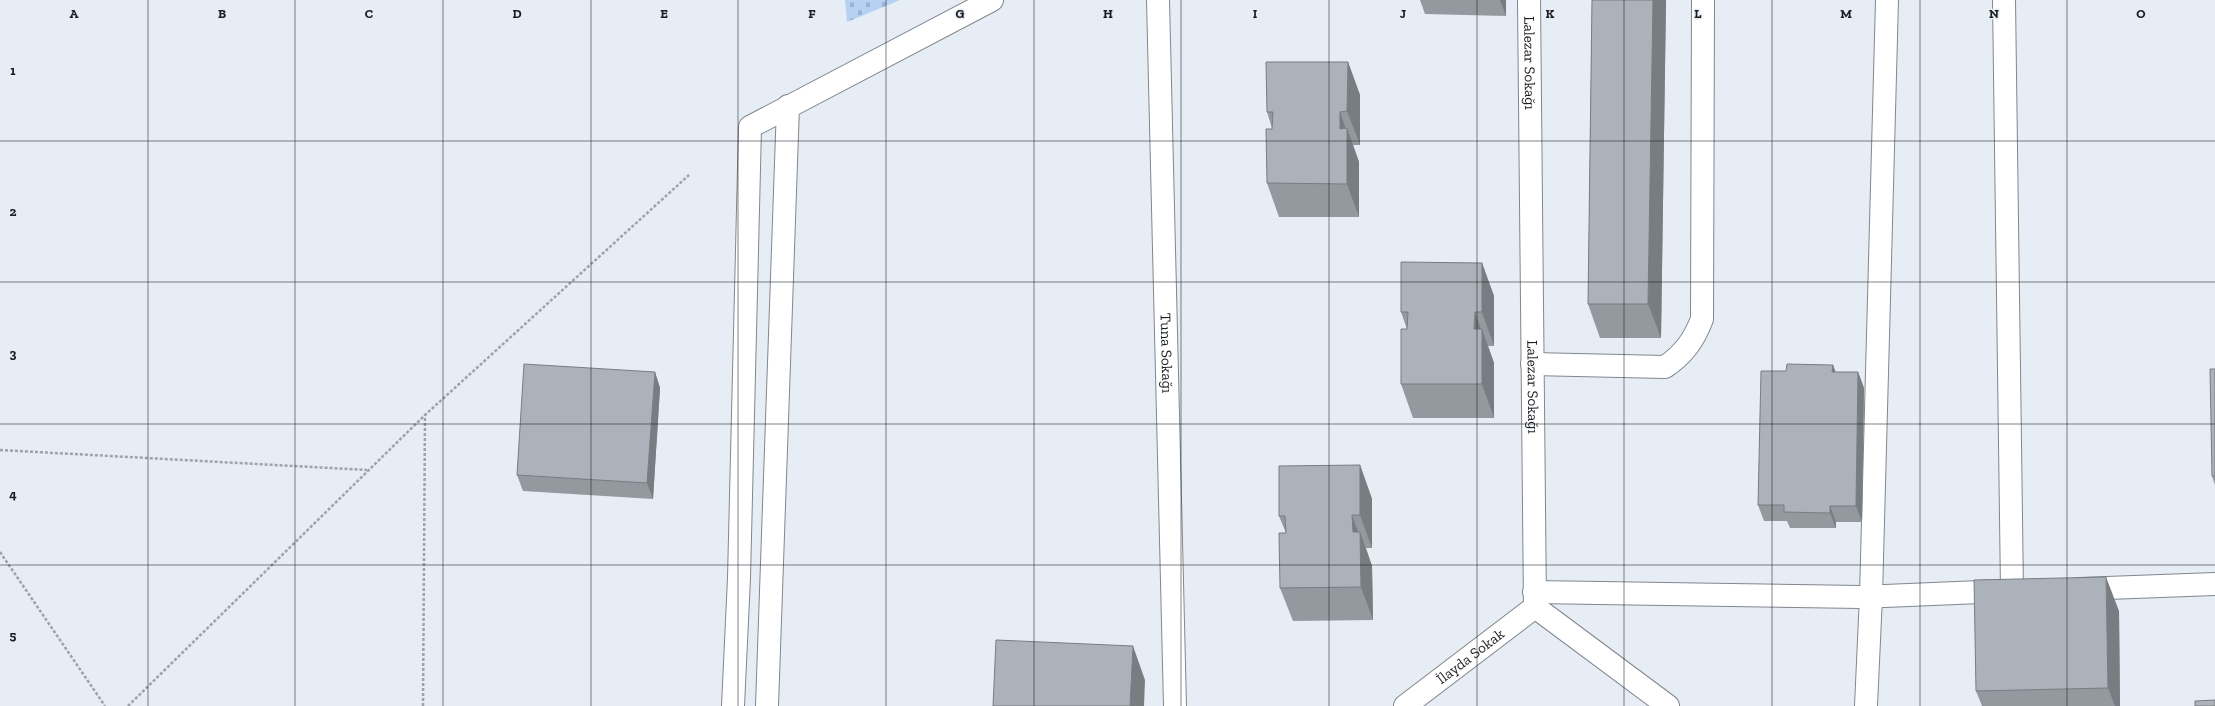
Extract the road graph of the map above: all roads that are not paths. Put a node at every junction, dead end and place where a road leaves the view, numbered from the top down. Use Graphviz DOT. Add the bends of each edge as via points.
graph roads {
  1 [pos="992,0"];
  2 [pos="1158,0"];
  3 [pos="1529,0"];
  4 [pos="1703,0"];
  5 [pos="1888,0"];
  6 [pos="2004,0"];
  7 [pos="788,106"];
  8 [pos="1532,364"];
  9 [pos="2215,584"];
  10 [pos="2059,589"];
  11 [pos="2036,590"];
  12 [pos="2012,591"];
  13 [pos="1871,596"];
  14 [pos="1534,600"];
  15 [pos="733,706"];
  16 [pos="767,706"];
  17 [pos="1175,706"];
  18 [pos="1405,706"];
  19 [pos="1668,706"];
  20 [pos="1866,706"];
  1 -- 7 [label="street"];
  2 -- 17 [label="street, Tuna Sokağı"];
  3 -- 8 [label="street, Lalezar Sokağı"];
  4 -- 8 [label="street" via="1702,319 1696,335 1687,349 1665,368"];
  5 -- 13 [label="street"];
  6 -- 12 [label="street"];
  7 -- 15 [label="street" via="750,127 739,578"];
  7 -- 16 [label="street"];
  8 -- 14 [label="street, Lalezar Sokağı"];
  9 -- 10 [label="street"];
  11 -- 12 [label="street"];
  12 -- 13 [label="street"];
  13 -- 14 [label="street"];
  13 -- 20 [label="street"];
  14 -- 18 [label="street, İlayda Sokak"];
  14 -- 19 [label="street"];
}
